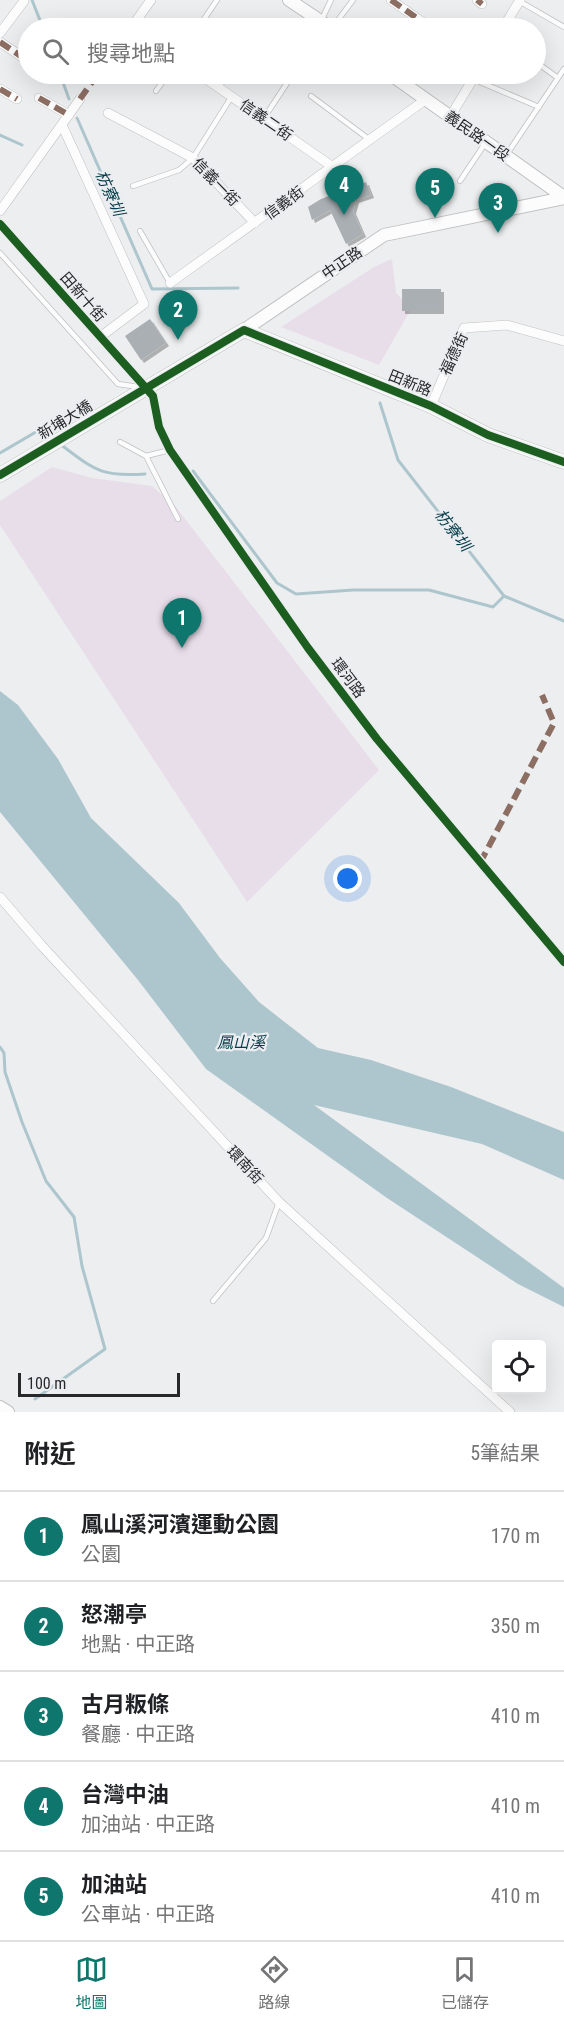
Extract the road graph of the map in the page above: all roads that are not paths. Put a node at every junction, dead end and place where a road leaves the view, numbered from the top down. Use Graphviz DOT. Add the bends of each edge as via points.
graph roads {
  1 [pos="151,0"];
  2 [pos="217,0"];
  3 [pos="331,0"];
  4 [pos="354,0"];
  5 [pos="391,0"];
  6 [pos="520,0"];
  7 [pos="293,1"];
  8 [pos="24,2"];
  9 [pos="138,18"];
  10 [pos="205,18"];
  11 [pos="317,18"];
  12 [pos="322,18"];
  13 [pos="340,18"];
  14 [pos="417,18"];
  15 [pos="509,18"];
  16 [pos="564,27"];
  17 [pos="0,33"];
  18 [pos="0,42"];
  19 [pos="18,54"];
  20 [pos="546,69"];
  21 [pos="564,69"];
  22 [pos="558,78"];
  23 [pos="161,84"];
  24 [pos="214,84"];
  25 [pos="221,84"];
  26 [pos="286,84"];
  27 [pos="403,84"];
  28 [pos="470,84"];
  29 [pos="492,84"];
  30 [pos="219,87"];
  31 [pos="0,89"];
  32 [pos="156,91"];
  33 [pos="232,96"];
  34 [pos="311,96"];
  35 [pos="39,98"];
  36 [pos="16,99"];
  37 [pos="80,99"];
  38 [pos="425,100"];
  39 [pos="539,107"];
  40 [pos="108,113"];
  41 [pos="69,115"];
  42 [pos="450,117"];
  43 [pos="264,118"];
  44 [pos="62,125"];
  45 [pos="370,140"];
  46 [pos="486,142"];
  47 [pos="506,156"];
  48 [pos="193,158"];
  49 [pos="333,167"];
  50 [pos="460,181"];
  51 [pos="133,186"];
  52 [pos="564,197"];
  53 [pos="0,211"];
  54 [pos="0,224"];
  55 [pos="255,224"];
  56 [pos="140,231"];
  57 [pos="0,252"];
  58 [pos="170,283"];
  59 [pos="244,330"];
  60 [pos="100,337"];
  61 [pos="564,341"];
  62 [pos="145,388"];
  63 [pos="431,406"];
  64 [pos="120,442"];
  65 [pos="170,450"];
  66 [pos="146,456"];
  67 [pos="564,462"];
  68 [pos="0,475"];
  69 [pos="178,519"];
  70 [pos="0,897"];
  71 [pos="564,962"];
  72 [pos="279,1202"];
  73 [pos="213,1301"];
  74 [pos="0,1407"];
  75 [pos="8,1412"];
  76 [pos="510,1412"];
  1 -- 9 [label="street"];
  2 -- 10 [label="lane"];
  3 -- 12 [label="lane"];
  4 -- 13 [label="lane"];
  5 -- 14 [label="street"];
  6 -- 15 [label="street"];
  6 -- 16 [label="lane"];
  7 -- 11 [label="street"];
  8 -- 17 [label="street"];
  18 -- 19 [label="street"];
  20 -- 22 [label="lane"];
  21 -- 22 [label="lane"];
  22 -- 39 [label="lane"];
  23 -- 32 [label="lane"];
  24 -- 30 [label="street, 信義二街"];
  25 -- 30 [label="lane"];
  26 -- 43 [label="lane"];
  27 -- 38 [label="street, 義民路一段"];
  28 -- 42 [label="street"];
  29 -- 39 [label="lane"];
  30 -- 33 [label="street, 信義二街"];
  31 -- 36 [label="street"];
  33 -- 43 [label="street, 信義二街"];
  33 -- 48 [label="lane"];
  34 -- 45 [label="lane"];
  35 -- 41 [label="street"];
  37 -- 41 [label="street"];
  38 -- 42 [label="street, 義民路一段"];
  38 -- 45 [label="street, 信義街"];
  39 -- 47 [label="lane"];
  40 -- 48 [label="street, 信義一街"];
  41 -- 44 [label="street"];
  42 -- 46 [label="street, 義民路一段"];
  43 -- 49 [label="street, 信義二街"];
  44 -- 53 [label="street"];
  44 -- 60 [label="street" via="144,304"];
  45 -- 49 [label="street, 信義街"];
  46 -- 47 [label="street, 義民路一段"];
  46 -- 50 [label="lane"];
  47 -- 52 [label="street, 義民路一段"];
  48 -- 51 [label="lane" via="179,171"];
  48 -- 55 [label="street, 信義一街"];
  49 -- 55 [label="street, 信義街"];
  52 -- 59 [label="street, 中正路" via="384,235"];
  54 -- 60 [label="street, 田新十街"];
  55 -- 58 [label="street, 信義街"];
  56 -- 58 [label="lane"];
  57 -- 62 [label="lane" via="118,384"];
  59 -- 62 [label="main road, 中正路"];
  59 -- 63 [label="main road, 田新路"];
  60 -- 62 [label="street, 田新十街"];
  61 -- 63 [label="street, 福德街" via="507,326 464,328"];
  62 -- 65 [label="street, 環河路" via="153,396 159,427"];
  62 -- 68 [label="main road, 新埔大橋"];
  63 -- 67 [label="main road, 田新路" via="488,435"];
  64 -- 66 [label="lane"];
  65 -- 66 [label="lane"];
  65 -- 71 [label="street, 環河路" via="308,648 377,739"];
  66 -- 69 [label="lane"];
  70 -- 72 [label="street, 環南街"];
  72 -- 73 [label="lane" via="266,1238"];
  72 -- 76 [label="street, 環南街"];
  74 -- 75 [label="street"];
}
